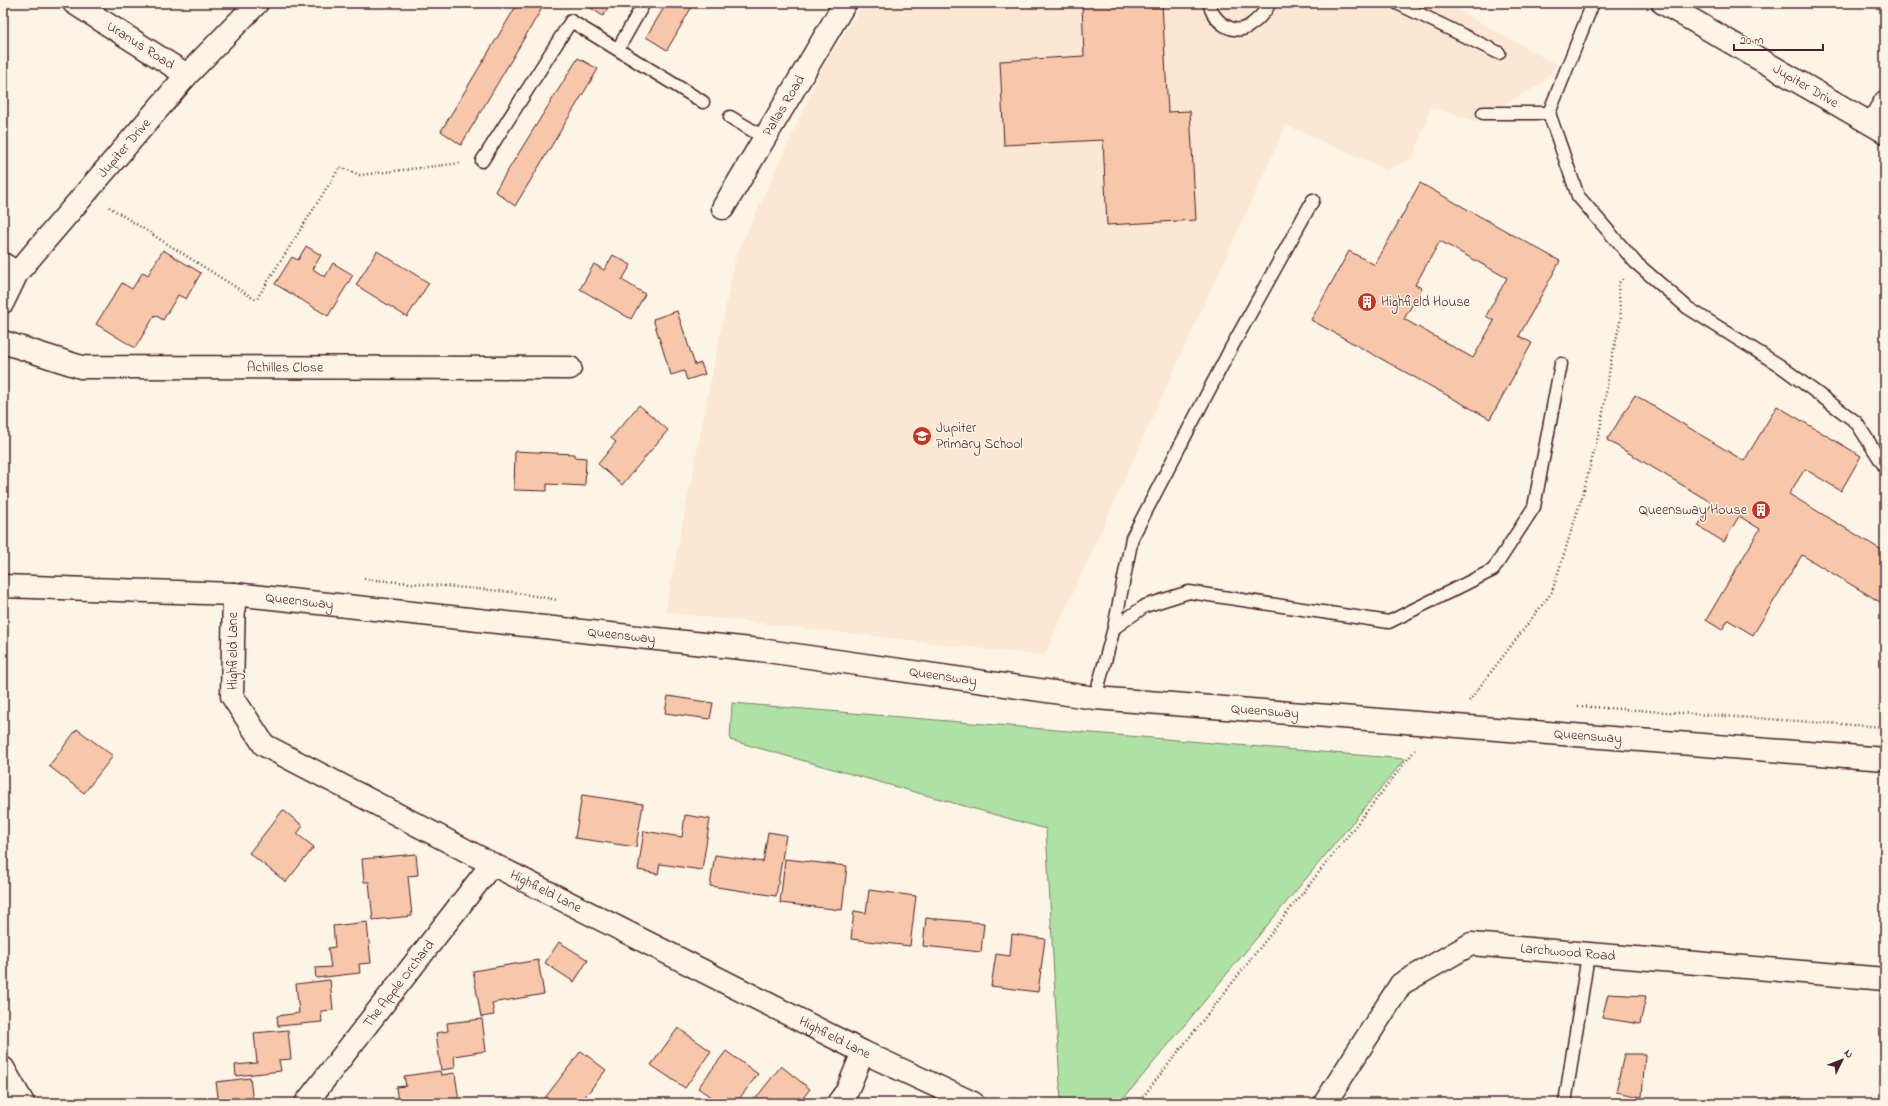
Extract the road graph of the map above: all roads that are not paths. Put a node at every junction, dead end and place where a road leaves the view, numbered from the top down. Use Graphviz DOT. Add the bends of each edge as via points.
graph roads {
  1 [pos="74,3"];
  2 [pos="257,3"];
  3 [pos="644,3"];
  4 [pos="846,3"];
  5 [pos="1210,3"];
  6 [pos="1270,3"];
  7 [pos="1397,3"];
  8 [pos="1593,3"];
  9 [pos="1670,4"];
  10 [pos="618,49"];
  11 [pos="1499,54"];
  12 [pos="187,75"];
  13 [pos="703,102"];
  14 [pos="1885,102"];
  15 [pos="1483,113"];
  16 [pos="1549,113"];
  17 [pos="730,117"];
  18 [pos="1878,128"];
  19 [pos="765,138"];
  20 [pos="482,160"];
  21 [pos="1313,200"];
  22 [pos="723,208"];
  23 [pos="10,268"];
  24 [pos="3,302"];
  25 [pos="3,342"];
  26 [pos="1561,364"];
  27 [pos="570,368"];
  28 [pos="1885,467"];
  29 [pos="3,586"];
  30 [pos="234,594"];
  31 [pos="1114,628"];
  32 [pos="1094,698"];
  33 [pos="1885,759"];
  34 [pos="492,864"];
  35 [pos="1588,955"];
  36 [pos="1885,979"];
  37 [pos="863,1052"];
  38 [pos="3,1068"];
  39 [pos="23,1103"];
  40 [pos="306,1103"];
  41 [pos="838,1103"];
  42 [pos="973,1103"];
  43 [pos="1325,1103"];
  44 [pos="1565,1103"];
  1 -- 12 [label="street, Uranus Road"];
  2 -- 12 [label="street, Jupiter Drive"];
  3 -- 10 [label="lane"];
  4 -- 19 [label="street, Pallas Road"];
  5 -- 6 [label="lane" via="1210,9 1218,21 1226,27 1236,29 1248,27"];
  7 -- 11 [label="lane"];
  8 -- 16 [label="lane"];
  9 -- 18 [label="street, Jupiter Drive"];
  10 -- 13 [label="lane"];
  10 -- 20 [label="lane" via="571,20"];
  12 -- 23 [label="street, Jupiter Drive" via="86,192"];
  14 -- 18 [label="street"];
  15 -- 16 [label="lane"];
  16 -- 28 [label="lane" via="1578,196 1634,262 1688,308 1779,365 1856,422"];
  17 -- 19 [label="lane"];
  19 -- 22 [label="street, Pallas Road"];
  21 -- 31 [label="lane" via="1230,350 1132,538"];
  23 -- 24 [label="street, Jupiter Drive"];
  25 -- 27 [label="street, Achilles Close" via="81,367"];
  26 -- 31 [label="lane" via="1534,507 1493,570 1389,622 1189,592 1145,606"];
  29 -- 30 [label="street, Queensway"];
  30 -- 32 [label="street, Queensway" via="760,650"];
  30 -- 34 [label="street, Highfield Lane" via="232,696 264,744"];
  31 -- 32 [label="lane"];
  32 -- 33 [label="street, Queensway"];
  34 -- 37 [label="street, Highfield Lane"];
  34 -- 40 [label="street, The Apple Orchard"];
  35 -- 36 [label="street, Larchwood Road"];
  35 -- 43 [label="street, Larchwood Road" via="1471,944 1401,984"];
  35 -- 44 [label="lane"];
  37 -- 41 [label="street" via="847,1091"];
  37 -- 42 [label="street, Highfield Lane"];
  38 -- 39 [label="street"];
}
